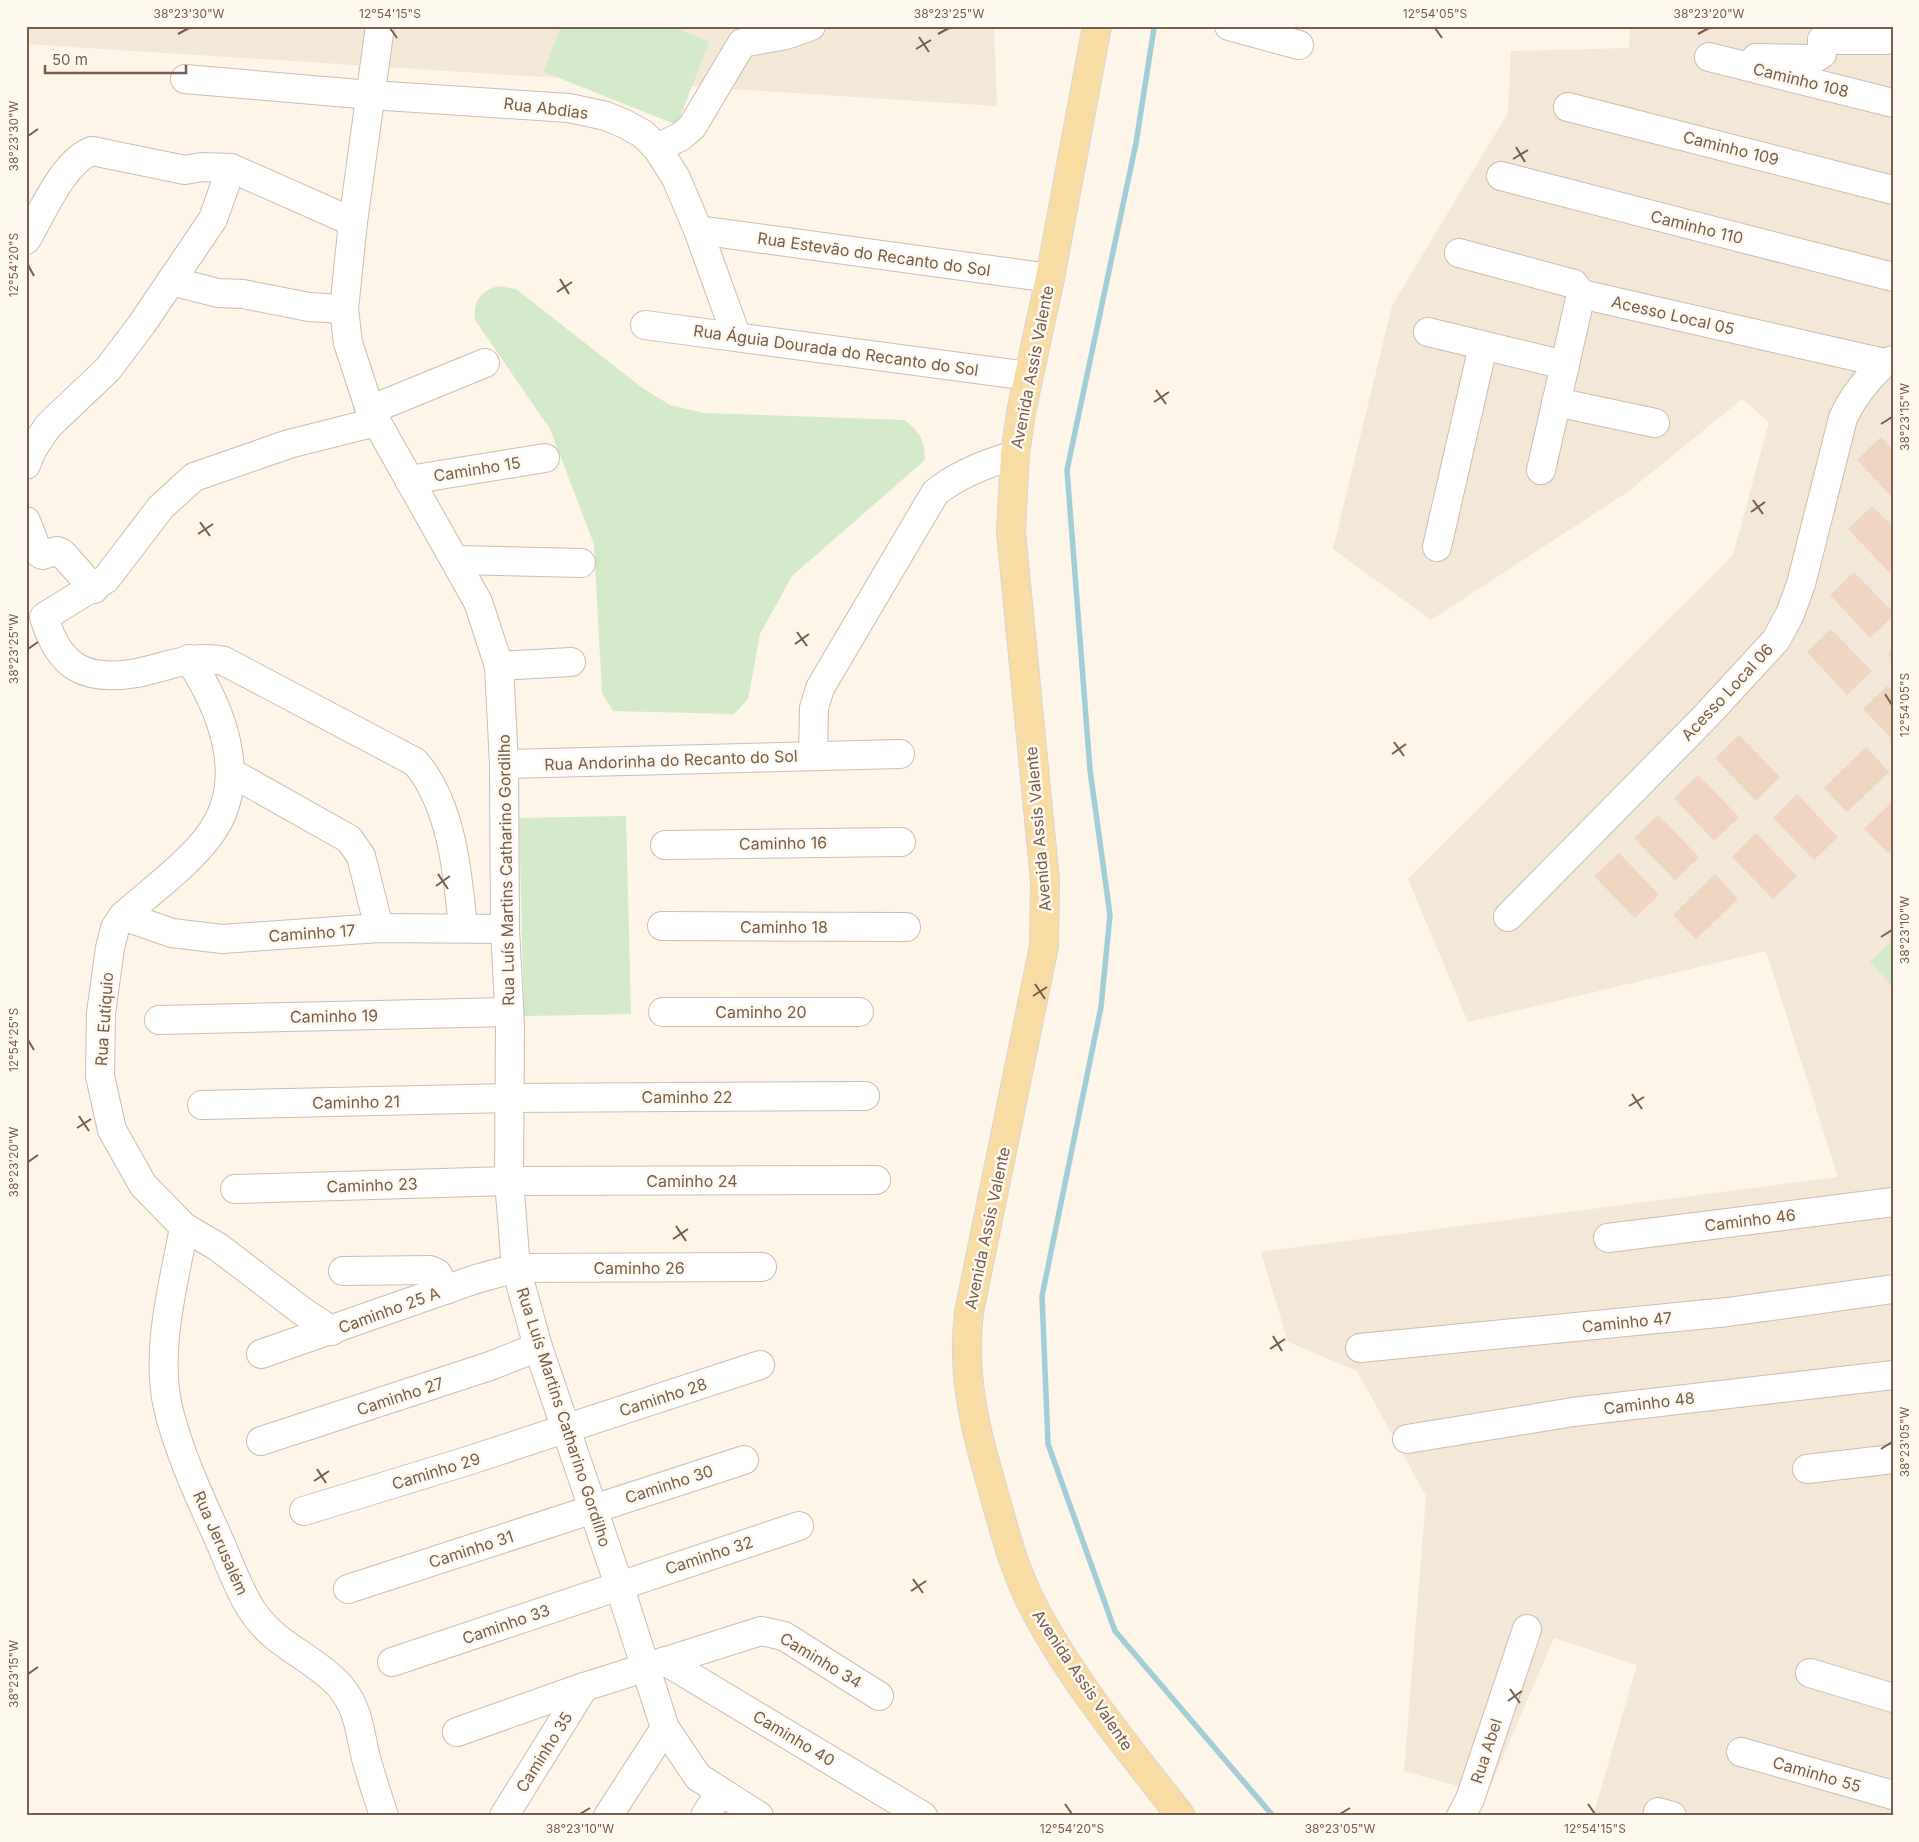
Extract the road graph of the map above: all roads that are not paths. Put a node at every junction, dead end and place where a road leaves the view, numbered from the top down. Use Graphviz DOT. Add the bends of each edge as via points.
graph roads {
  1 [pos="380,26"];
  2 [pos="811,26"];
  3 [pos="1097,26"];
  4 [pos="1229,26"];
  5 [pos="1893,32"];
  6 [pos="1817,33"];
  7 [pos="741,37"];
  8 [pos="1298,45"];
  9 [pos="185,79"];
  10 [pos="371,95"];
  11 [pos="1893,104"];
  12 [pos="1568,107"];
  13 [pos="657,148"];
  14 [pos="231,168"];
  15 [pos="1501,176"];
  16 [pos="1893,190"];
  17 [pos="353,222"];
  18 [pos="698,230"];
  19 [pos="26,240"];
  20 [pos="1459,252"];
  21 [pos="1893,276"];
  22 [pos="1050,278"];
  23 [pos="171,282"];
  24 [pos="1581,294"];
  25 [pos="344,309"];
  26 [pos="645,324"];
  27 [pos="1428,332"];
  28 [pos="736,335"];
  29 [pos="1483,346"];
  30 [pos="485,362"];
  31 [pos="1888,362"];
  32 [pos="1565,365"];
  33 [pos="1028,376"];
  34 [pos="1556,402"];
  35 [pos="373,416"];
  36 [pos="1655,423"];
  37 [pos="1015,455"];
  38 [pos="545,458"];
  39 [pos="26,465"];
  40 [pos="1541,470"];
  41 [pos="408,480"];
  42 [pos="26,521"];
  43 [pos="1437,547"];
  44 [pos="456,560"];
  45 [pos="581,563"];
  46 [pos="94,589"];
  47 [pos="189,659"];
  48 [pos="571,662"];
  49 [pos="499,666"];
  50 [pos="900,754"];
  51 [pos="813,756"];
  52 [pos="504,764"];
  53 [pos="230,772"];
  54 [pos="901,842"];
  55 [pos="665,845"];
  56 [pos="123,916"];
  57 [pos="1508,917"];
  58 [pos="662,926"];
  59 [pos="906,927"];
  60 [pos="379,928"];
  61 [pos="463,928"];
  62 [pos="505,929"];
  63 [pos="509,1012"];
  64 [pos="663,1012"];
  65 [pos="859,1012"];
  66 [pos="159,1020"];
  67 [pos="864,1096"];
  68 [pos="510,1098"];
  69 [pos="202,1105"];
  70 [pos="876,1180"];
  71 [pos="509,1181"];
  72 [pos="235,1189"];
  73 [pos="1893,1202"];
  74 [pos="184,1227"];
  75 [pos="1608,1238"];
  76 [pos="762,1267"];
  77 [pos="516,1268"];
  78 [pos="343,1271"];
  79 [pos="1893,1289"];
  80 [pos="446,1290"];
  81 [pos="332,1331"];
  82 [pos="538,1347"];
  83 [pos="1360,1348"];
  84 [pos="261,1354"];
  85 [pos="760,1365"];
  86 [pos="1893,1375"];
  87 [pos="567,1429"];
  88 [pos="1407,1439"];
  89 [pos="261,1441"];
  90 [pos="1893,1458"];
  91 [pos="744,1460"];
  92 [pos="1807,1468"];
  93 [pos="594,1509"];
  94 [pos="304,1511"];
  95 [pos="798,1526"];
  96 [pos="620,1585"];
  97 [pos="348,1589"];
  98 [pos="1527,1629"];
  99 [pos="392,1662"];
  100 [pos="656,1664"];
  101 [pos="1810,1672"];
  102 [pos="584,1687"];
  103 [pos="880,1696"];
  104 [pos="1893,1698"];
  105 [pos="665,1728"];
  106 [pos="457,1732"];
  107 [pos="1741,1752"];
  108 [pos="720,1792"];
  109 [pos="1893,1795"];
  110 [pos="384,1816"];
  111 [pos="504,1816"];
  112 [pos="608,1816"];
  113 [pos="705,1816"];
  114 [pos="759,1816"];
  115 [pos="923,1816"];
  116 [pos="1181,1816"];
  117 [pos="1461,1816"];
  1 -- 10 [label="street, Rua Luís Martins Catharino Gordilho"];
  2 -- 7 [label="street" via="786,34"];
  3 -- 22 [label="main road, Avenida Assis Valente"];
  4 -- 8 [label="street"];
  5 -- 6 [label="street" via="1886,40"];
  6 -- 11 [label="street, Caminho 108" via="1822,54 1814,59 1709,57"];
  7 -- 13 [label="street" via="692,127"];
  9 -- 10 [label="street, Rua Abdias"];
  10 -- 13 [label="street, Rua Abdias" via="569,108 625,124 643,134"];
  10 -- 17 [label="street, Rua Luís Martins Catharino Gordilho"];
  12 -- 16 [label="street, Caminho 109"];
  13 -- 18 [label="street, Rua Abdias" via="676,178"];
  14 -- 17 [label="street"];
  14 -- 19 [label="street" via="185,170 103,153 87,153 71,164"];
  14 -- 23 [label="street" via="213,219"];
  15 -- 21 [label="street, Caminho 110"];
  17 -- 25 [label="street, Rua Luís Martins Catharino Gordilho"];
  18 -- 22 [label="street, Rua Estevão do Recanto do Sol"];
  18 -- 28 [label="street, Rua Abdias"];
  20 -- 24 [label="street, Acesso Local 05" via="1574,284"];
  22 -- 33 [label="main road, Avenida Assis Valente"];
  23 -- 25 [label="street" via="218,293"];
  23 -- 39 [label="street" via="108,368 48,426"];
  24 -- 31 [label="street, Acesso Local 05"];
  24 -- 32 [label="street"];
  25 -- 35 [label="street, Rua Luís Martins Catharino Gordilho" via="348,343"];
  26 -- 28 [label="street, Rua Águia Dourada do Recanto do Sol"];
  27 -- 29 [label="street"];
  28 -- 33 [label="street, Rua Águia Dourada do Recanto do Sol"];
  29 -- 32 [label="street"];
  29 -- 43 [label="street"];
  30 -- 35 [label="street"];
  31 -- 57 [label="street, Acesso Local 06" via="1864,382 1842,418 1801,584 1776,640 1706,716"];
  32 -- 34 [label="street"];
  33 -- 37 [label="main road, Avenida Assis Valente"];
  34 -- 36 [label="street"];
  34 -- 40 [label="street"];
  35 -- 41 [label="street, Rua Luís Martins Catharino Gordilho"];
  35 -- 46 [label="street" via="194,477 161,507 106,579"];
  37 -- 51 [label="street, Rua Andorinha do Recanto do Sol" via="988,462 945,484 935,493 820,688 814,708"];
  37 -- 116 [label="main road, Avenida Assis Valente" via="1011,532 1045,881 1044,946 969,1312 967,1377 985,1462 1008,1541 1030,1600 1102,1712"];
  38 -- 41 [label="street, Caminho 15"];
  41 -- 44 [label="street, Rua Luís Martins Catharino Gordilho"];
  42 -- 46 [label="street" via="38,552 42,555 62,553"];
  44 -- 45 [label="street"];
  44 -- 49 [label="street, Rua Luís Martins Catharino Gordilho" via="478,602"];
  46 -- 47 [label="street" via="44,617 51,640 64,659 88,672 136,673"];
  47 -- 53 [label="street, Rua Eutíquio" via="212,697 221,721"];
  47 -- 61 [label="street" via="213,658 235,665 415,762 432,784 456,857"];
  48 -- 49 [label="street"];
  49 -- 52 [label="street, Rua Luís Martins Catharino Gordilho"];
  50 -- 51 [label="street"];
  51 -- 52 [label="street, Rua Andorinha do Recanto do Sol"];
  52 -- 62 [label="street, Rua Luís Martins Catharino Gordilho"];
  53 -- 56 [label="street, Rua Eutíquio" via="223,811 212,832"];
  53 -- 60 [label="street" via="349,839 361,856"];
  54 -- 55 [label="street, Caminho 16"];
  56 -- 60 [label="street, Caminho 17" via="172,933 222,939"];
  56 -- 74 [label="street, Rua Eutíquio" via="115,928 110,948 102,1013 100,1076 112,1130 143,1184"];
  58 -- 59 [label="street, Caminho 18"];
  60 -- 61 [label="street, Caminho 17"];
  61 -- 62 [label="street, Caminho 17"];
  62 -- 63 [label="street, Rua Luís Martins Catharino Gordilho"];
  63 -- 66 [label="street, Caminho 19"];
  63 -- 68 [label="street, Rua Luís Martins Catharino Gordilho"];
  64 -- 65 [label="street, Caminho 20"];
  67 -- 68 [label="street, Caminho 22"];
  68 -- 69 [label="street, Caminho 21"];
  68 -- 71 [label="street, Rua Luís Martins Catharino Gordilho"];
  70 -- 71 [label="street, Caminho 24"];
  71 -- 72 [label="street, Caminho 23"];
  71 -- 77 [label="street, Rua Luís Martins Catharino Gordilho"];
  73 -- 75 [label="street, Caminho 46"];
  74 -- 81 [label="street, Rua Eutíquio" via="218,1246"];
  74 -- 110 [label="street, Rua Jerusalém" via="164,1369 167,1403 188,1467 252,1611 281,1642 338,1684 352,1704 359,1719 365,1753"];
  76 -- 77 [label="street, Caminho 26"];
  77 -- 80 [label="street, Caminho 25 A"];
  77 -- 82 [label="street, Rua Luís Martins Catharino Gordilho"];
  78 -- 80 [label="street" via="430,1270 437,1273"];
  79 -- 83 [label="street, Caminho 47" via="1728,1312"];
  80 -- 81 [label="street, Caminho 25 A"];
  81 -- 84 [label="street, Caminho 25 A"];
  82 -- 87 [label="street, Rua Luís Martins Catharino Gordilho"];
  82 -- 89 [label="street, Caminho 27" via="490,1366"];
  85 -- 87 [label="street, Caminho 28"];
  86 -- 88 [label="street, Caminho 48" via="1573,1412"];
  87 -- 93 [label="street, Rua Luís Martins Catharino Gordilho"];
  87 -- 94 [label="street, Caminho 29"];
  90 -- 92 [label="street"];
  91 -- 93 [label="street, Caminho 30"];
  93 -- 96 [label="street, Rua Luís Martins Catharino Gordilho"];
  93 -- 97 [label="street, Caminho 31"];
  95 -- 96 [label="street, Caminho 32"];
  96 -- 99 [label="street, Caminho 33"];
  96 -- 100 [label="street, Rua Luís Martins Catharino Gordilho"];
  98 -- 117 [label="street, Rua Abel" via="1470,1799"];
  100 -- 102 [label="street, Caminho 35"];
  100 -- 103 [label="street, Caminho 34" via="748,1634 775,1632"];
  100 -- 105 [label="street, Rua Luís Martins Catharino Gordilho"];
  100 -- 115 [label="street, Caminho 40"];
  101 -- 104 [label="street"];
  102 -- 106 [label="street, Caminho 35"];
  102 -- 111 [label="street, Caminho 35"];
  105 -- 108 [label="street, Rua Luís Martins Catharino Gordilho" via="698,1777"];
  105 -- 112 [label="street"];
  107 -- 109 [label="street, Caminho 55"];
  108 -- 113 [label="street"];
  108 -- 114 [label="street, Rua Luís Martins Catharino Gordilho"];
}
